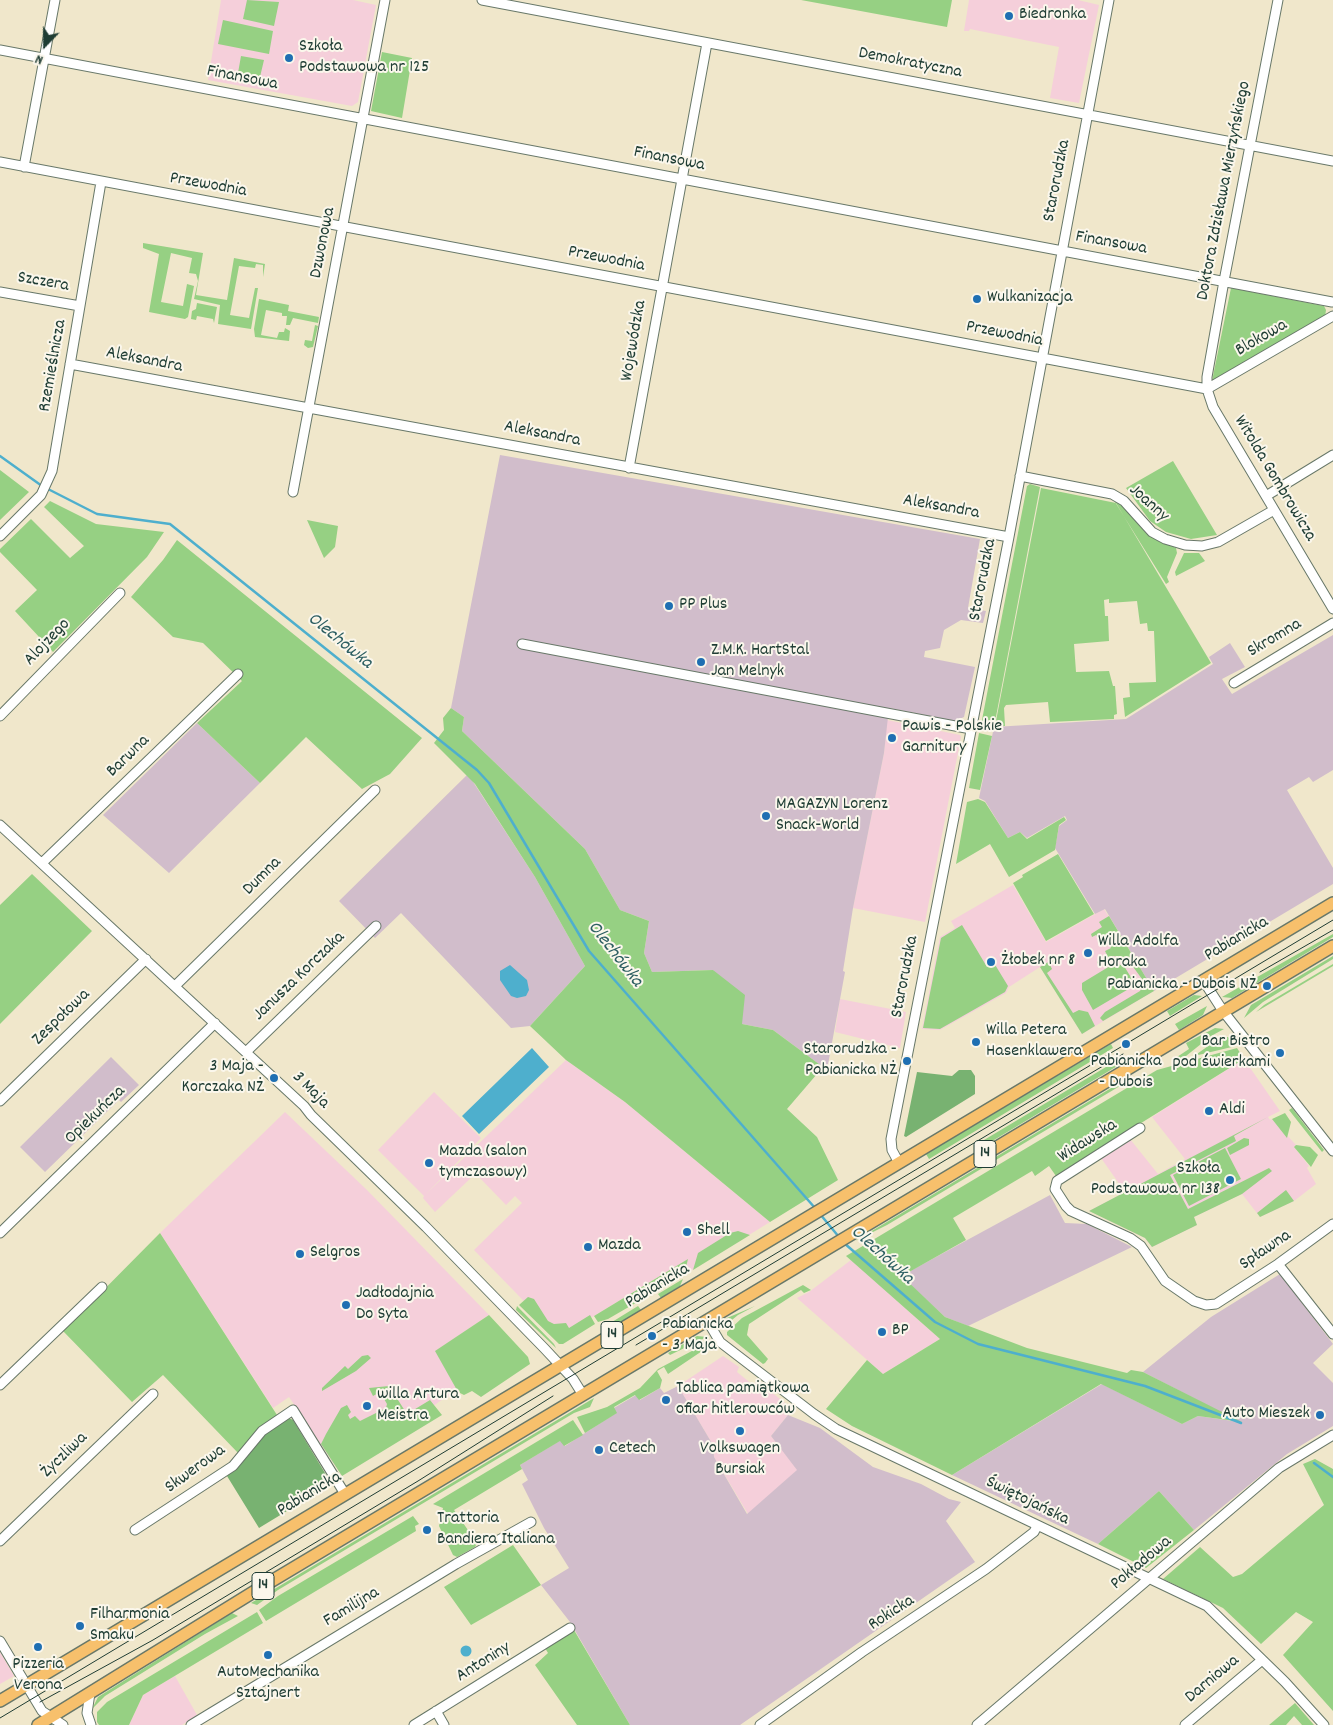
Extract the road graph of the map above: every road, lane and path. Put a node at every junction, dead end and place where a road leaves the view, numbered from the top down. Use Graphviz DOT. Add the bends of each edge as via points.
graph roads {
  1 [pos="55,0"];
  2 [pos="385,0"];
  3 [pos="482,0"];
  4 [pos="1109,0"];
  5 [pos="1276,0"];
  6 [pos="707,43"];
  7 [pos="0,50"];
  8 [pos="44,58"];
  9 [pos="1088,114"];
  10 [pos="364,118"];
  11 [pos="1249,144"];
  12 [pos="1333,161"];
  13 [pos="0,162"];
  14 [pos="24,167"];
  15 [pos="681,179"];
  16 [pos="101,182"];
  17 [pos="343,227"];
  18 [pos="1061,252"];
  19 [pos="1224,282"];
  20 [pos="662,287"];
  21 [pos="0,292"];
  22 [pos="1333,293"];
  23 [pos="1333,303"];
  24 [pos="80,306"];
  25 [pos="1333,316"];
  26 [pos="1042,359"];
  27 [pos="70,364"];
  28 [pos="1207,389"];
  29 [pos="308,408"];
  30 [pos="1333,455"];
  31 [pos="629,468"];
  32 [pos="1020,476"];
  33 [pos="293,492"];
  34 [pos="1266,496"];
  35 [pos="1274,510"];
  36 [pos="0,536"];
  37 [pos="1009,537"];
  38 [pos="120,593"];
  39 [pos="1332,604"];
  40 [pos="1333,623"];
  41 [pos="522,644"];
  42 [pos="238,674"];
  43 [pos="1234,683"];
  44 [pos="0,716"];
  45 [pos="972,728"];
  46 [pos="375,790"];
  47 [pos="1,828"];
  48 [pos="42,863"];
  49 [pos="1333,903"];
  50 [pos="376,926"];
  51 [pos="1333,946"];
  52 [pos="146,959"];
  53 [pos="1204,980"];
  54 [pos="175,986"];
  55 [pos="1223,1012"];
  56 [pos="215,1023"];
  57 [pos="246,1052"];
  58 [pos="0,1101"];
  59 [pos="1140,1128"];
  60 [pos="1333,1151"];
  61 [pos="899,1163"];
  62 [pos="1333,1224"];
  63 [pos="0,1233"];
  64 [pos="1278,1264"];
  65 [pos="102,1287"];
  66 [pos="1216,1304"];
  67 [pos="707,1320"];
  68 [pos="1333,1334"];
  69 [pos="560,1366"];
  70 [pos="0,1385"];
  71 [pos="153,1394"];
  72 [pos="583,1395"];
  73 [pos="1333,1435"];
  74 [pos="345,1494"];
  75 [pos="531,1522"];
  76 [pos="1037,1526"];
  77 [pos="135,1530"];
  78 [pos="0,1541"];
  79 [pos="1150,1579"];
  80 [pos="570,1628"];
  81 [pos="0,1641"];
  82 [pos="1262,1660"];
  83 [pos="26,1685"];
  84 [pos="90,1693"];
  85 [pos="0,1701"];
  86 [pos="436,1711"];
  87 [pos="50,1718"];
  88 [pos="38,1725"];
  89 [pos="64,1725"];
  90 [pos="91,1725"];
  91 [pos="191,1725"];
  92 [pos="414,1725"];
  93 [pos="444,1725"];
  94 [pos="760,1725"];
  95 [pos="977,1725"];
  96 [pos="1185,1725"];
  97 [pos="1324,1725"];
  1 -- 8 [label="street"];
  2 -- 10 [label="street, Dzwonowa"];
  3 -- 6 [label="street, Demokratyczna"];
  4 -- 9 [label="street, Starorudzka"];
  5 -- 11 [label="street, Doktora Zdzisława Mierzyńskiego"];
  6 -- 9 [label="street, Demokratyczna"];
  6 -- 15 [label="street, Wojewódzka"];
  7 -- 8 [label="street, Finansowa"];
  8 -- 10 [label="street, Finansowa"];
  8 -- 14 [label="street"];
  9 -- 11 [label="street, Demokratyczna"];
  9 -- 18 [label="street, Starorudzka"];
  10 -- 15 [label="street, Finansowa"];
  10 -- 17 [label="street, Dzwonowa"];
  11 -- 12 [label="street, Demokratyczna"];
  11 -- 19 [label="street, Doktora Zdzisława Mierzyńskiego"];
  13 -- 14 [label="street, Przewodnia"];
  14 -- 16 [label="street, Przewodnia"];
  15 -- 18 [label="street, Finansowa"];
  15 -- 20 [label="street, Wojewódzka"];
  16 -- 17 [label="street, Przewodnia"];
  16 -- 24 [label="street, Rzemieślnicza"];
  17 -- 20 [label="street, Przewodnia"];
  17 -- 29 [label="street, Dzwonowa"];
  18 -- 19 [label="street, Finansowa"];
  18 -- 26 [label="street, Starorudzka"];
  19 -- 23 [label="street, Finansowa"];
  19 -- 28 [label="street, Doktora Zdzisława Mierzyńskiego"];
  20 -- 26 [label="street, Przewodnia"];
  20 -- 31 [label="street, Wojewódzka"];
  21 -- 24 [label="street, Szczera"];
  22 -- 23 [label="street"];
  24 -- 27 [label="street, Rzemieślnicza"];
  25 -- 28 [label="street, Blokowa"];
  26 -- 28 [label="street, Przewodnia"];
  26 -- 32 [label="street, Starorudzka"];
  27 -- 29 [label="street, Aleksandra"];
  27 -- 36 [label="street, Rzemieślnicza" via="49,481 41,495"];
  28 -- 34 [label="street, Witolda Gombrowicza" via="1213,407"];
  29 -- 31 [label="street, Aleksandra"];
  29 -- 33 [label="street, Dzwonowa"];
  30 -- 34 [label="street"];
  31 -- 37 [label="street, Aleksandra"];
  32 -- 35 [label="street, Joanny" via="1112,494 1124,501 1152,532 1185,545 1202,546 1218,542"];
  32 -- 37 [label="street, Starorudzka"];
  34 -- 35 [label="street, Witolda Gombrowicza"];
  35 -- 39 [label="street, Witolda Gombrowicza"];
  37 -- 45 [label="street, Starorudzka"];
  38 -- 44 [label="street, Alojzego"];
  40 -- 43 [label="street, Skromna"];
  41 -- 45 [label="street"];
  42 -- 48 [label="street, Barwna"];
  45 -- 61 [label="street, Starorudzka" via="891,1139 892,1150"];
  46 -- 54 [label="street, Dumna"];
  47 -- 48 [label="street, 3 Maja"];
  48 -- 52 [label="street, 3 Maja"];
  49 -- 53 [label="main road, Pabianicka / 14"];
  50 -- 57 [label="street, Janusza Korczaka"];
  51 -- 55 [label="main road, 14"];
  52 -- 54 [label="street, 3 Maja"];
  52 -- 58 [label="street, Zespołowa"];
  53 -- 55 [label="street"];
  53 -- 61 [label="main road, Pabianicka / 14"];
  54 -- 56 [label="street, 3 Maja"];
  55 -- 60 [label="street"];
  55 -- 67 [label="main road, 14"];
  56 -- 57 [label="street, 3 Maja"];
  56 -- 63 [label="street, Opiekuńcza"];
  57 -- 69 [label="street, 3 Maja" via="381,1181"];
  59 -- 66 [label="street, Widawska" via="1055,1184 1072,1211 1141,1246 1165,1281 1183,1296 1206,1305"];
  61 -- 69 [label="main road, Pabianicka / 14"];
  62 -- 64 [label="street, Spławna"];
  64 -- 66 [label="street, Spławna"];
  64 -- 68 [label="street"];
  65 -- 70 [label="street"];
  67 -- 72 [label="main road, 14"];
  67 -- 76 [label="street, Świętojańska" via="724,1345 826,1422"];
  69 -- 72 [label="street, 3 Maja"];
  69 -- 74 [label="main road, Pabianicka / 14"];
  71 -- 78 [label="street, Życzliwa"];
  72 -- 84 [label="main road, 14"];
  73 -- 79 [label="street, Pokładowa" via="1280,1468"];
  74 -- 77 [label="street, Skwerowa" via="293,1410 262,1431 233,1466"];
  74 -- 83 [label="main road, Pabianicka / 14"];
  75 -- 91 [label="street, Familijna"];
  76 -- 79 [label="street, Świętojańska"];
  76 -- 94 [label="street, Rokicka" via="1034,1532 986,1569"];
  79 -- 82 [label="street, Świętojańska" via="1214,1611"];
  79 -- 95 [label="street, Pokładowa"];
  80 -- 86 [label="street, Antoniny"];
  81 -- 83 [label="street"];
  82 -- 96 [label="street, Darniowa"];
  82 -- 97 [label="street, Świętojańska"];
  83 -- 85 [label="main road, Pabianicka / 14"];
  83 -- 87 [label="street"];
  84 -- 87 [label="main road, 14"];
  84 -- 90 [label="street" via="87,1713"];
  86 -- 92 [label="street, Antoniny"];
  86 -- 93 [label="street"];
  87 -- 88 [label="main road, 14"];
  87 -- 89 [label="street"];
}
